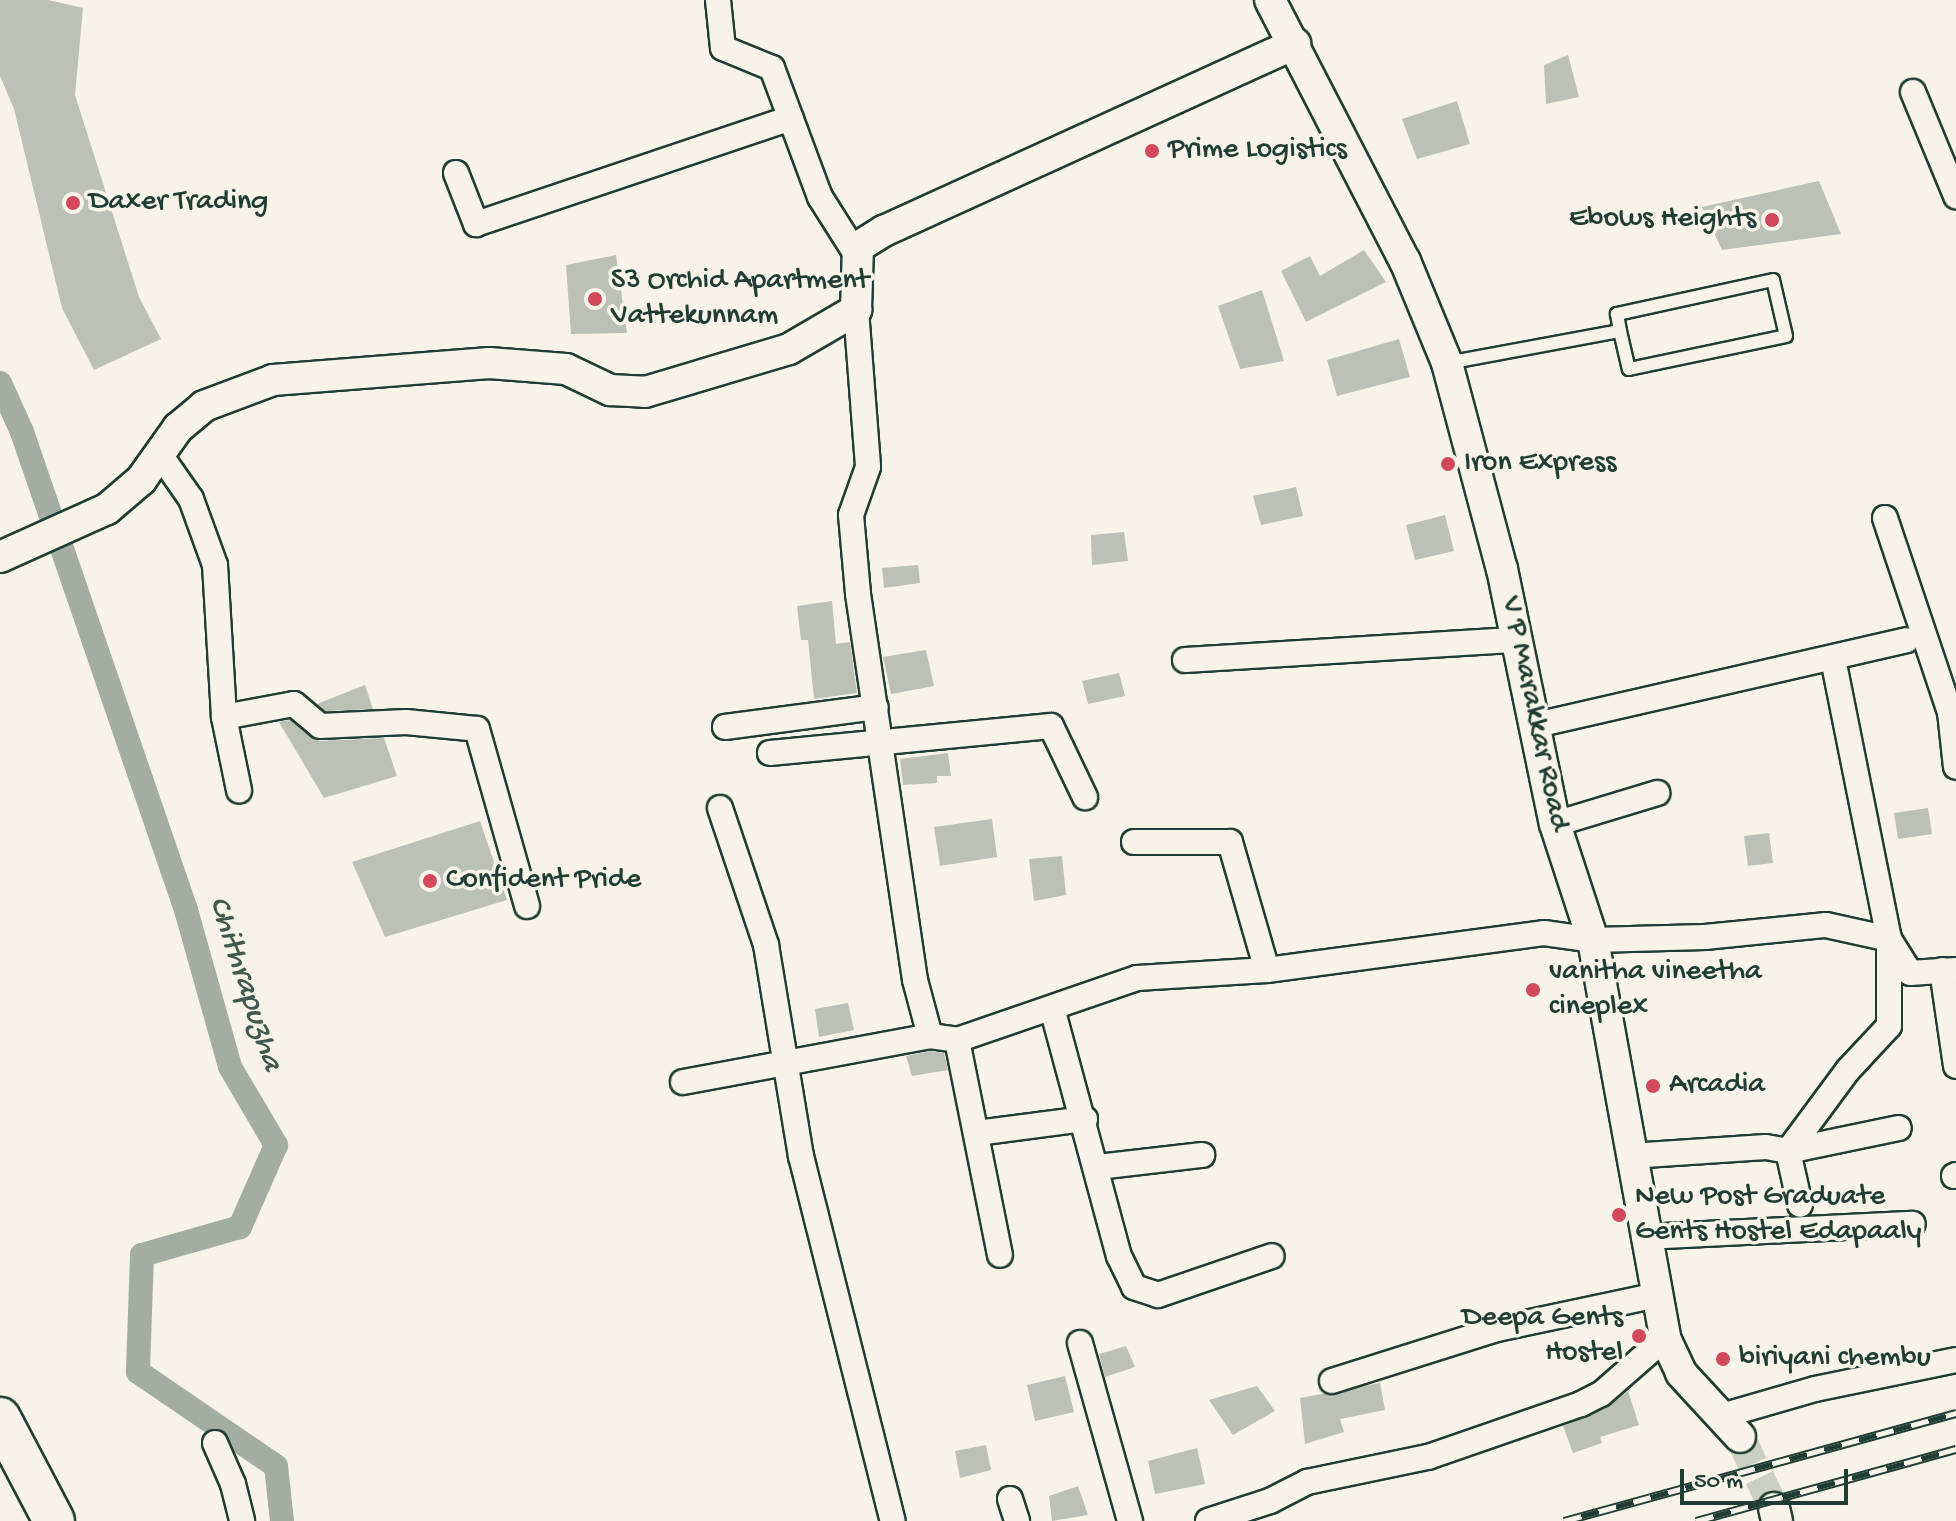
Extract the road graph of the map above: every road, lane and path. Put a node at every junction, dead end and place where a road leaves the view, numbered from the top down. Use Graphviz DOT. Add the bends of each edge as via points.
graph roads {
  1 [pos="718,0"];
  2 [pos="1270,0"];
  3 [pos="1295,44"];
  4 [pos="1913,92"];
  5 [pos="791,118"];
  6 [pos="456,173"];
  7 [pos="1956,196"];
  8 [pos="858,257"];
  9 [pos="856,310"];
  10 [pos="1620,331"];
  11 [pos="1447,363"];
  12 [pos="161,456"];
  13 [pos="1885,518"];
  14 [pos="0,557"];
  15 [pos="1516,640"];
  16 [pos="1906,640"];
  17 [pos="1833,658"];
  18 [pos="1185,660"];
  19 [pos="876,707"];
  20 [pos="224,717"];
  21 [pos="1536,725"];
  22 [pos="725,727"];
  23 [pos="882,742"];
  24 [pos="770,753"];
  25 [pos="1956,767"];
  26 [pos="239,790"];
  27 [pos="1657,793"];
  28 [pos="1085,797"];
  29 [pos="720,808"];
  30 [pos="1555,824"];
  31 [pos="1134,842"];
  32 [pos="527,906"];
  33 [pos="1889,939"];
  34 [pos="1593,940"];
  35 [pos="1267,970"];
  36 [pos="1949,970"];
  37 [pos="1052,1008"];
  38 [pos="930,1036"];
  39 [pos="957,1040"];
  40 [pos="783,1063"];
  41 [pos="1956,1066"];
  42 [pos="683,1082"];
  43 [pos="1085,1119"];
  44 [pos="1899,1128"];
  45 [pos="977,1133"];
  46 [pos="1788,1151"];
  47 [pos="1202,1155"];
  48 [pos="1630,1156"];
  49 [pos="1098,1167"];
  50 [pos="1800,1205"];
  51 [pos="1913,1224"];
  52 [pos="1644,1237"];
  53 [pos="1000,1255"];
  54 [pos="1272,1256"];
  55 [pos="1657,1295"];
  56 [pos="1665,1338"];
  57 [pos="1080,1343"];
  58 [pos="1956,1360"];
  59 [pos="1332,1381"];
  60 [pos="1718,1417"];
  61 [pos="0,1418"];
  62 [pos="1740,1437"];
  63 [pos="215,1443"];
  64 [pos="54,1521"];
  65 [pos="242,1521"];
  66 [pos="893,1521"];
  67 [pos="1130,1521"];
  68 [pos="1208,1521"];
  1 -- 5 [label="street" via="723,48 772,68"];
  2 -- 3 [label="street, V P Marakkar Road"];
  3 -- 8 [label="street" via="884,231 858,247"];
  3 -- 11 [label="street, V P Marakkar Road" via="1405,261"];
  4 -- 7 [label="street"];
  5 -- 6 [label="street" via="476,224"];
  5 -- 8 [label="street" via="820,197"];
  8 -- 9 [label="street"];
  9 -- 12 [label="street" via="789,349 645,392 610,390 566,369 489,363 273,380 204,406 178,428"];
  9 -- 19 [label="street" via="868,467 851,515"];
  10 -- 10 [label="lane" via="1629,369 1786,336 1773,280 1617,314"];
  10 -- 11 [label="lane"];
  11 -- 15 [label="street, V P Marakkar Road"];
  12 -- 14 [label="street" via="107,509"];
  12 -- 20 [label="street" via="191,499 215,565"];
  13 -- 25 [label="street" via="1950,712"];
  15 -- 18 [label="street"];
  15 -- 21 [label="street, V P Marakkar Road"];
  16 -- 17 [label="street"];
  17 -- 21 [label="street"];
  17 -- 33 [label="street"];
  19 -- 22 [label="street"];
  19 -- 23 [label="street"];
  20 -- 26 [label="street"];
  20 -- 32 [label="street" via="294,704 320,726 406,722 477,729"];
  21 -- 30 [label="street, V P Marakkar Road"];
  23 -- 24 [label="street"];
  23 -- 28 [label="street" via="1051,726"];
  23 -- 38 [label="street" via="915,980"];
  27 -- 30 [label="street"];
  29 -- 40 [label="street" via="766,945"];
  30 -- 34 [label="street, V P Marakkar Road"];
  31 -- 35 [label="street" via="1230,842"];
  33 -- 34 [label="street" via="1826,925 1705,937"];
  33 -- 36 [label="street" via="1910,973"];
  33 -- 46 [label="street" via="1889,1026 1848,1070"];
  34 -- 35 [label="street" via="1544,933"];
  34 -- 48 [label="street, V P Marakkar Road"];
  35 -- 37 [label="street" via="1137,978"];
  36 -- 41 [label="street"];
  37 -- 39 [label="street"];
  37 -- 43 [label="street"];
  38 -- 39 [label="street"];
  38 -- 40 [label="street"];
  39 -- 45 [label="street"];
  40 -- 42 [label="street"];
  40 -- 66 [label="street" via="801,1156"];
  43 -- 45 [label="street"];
  43 -- 49 [label="street"];
  44 -- 46 [label="street"];
  45 -- 53 [label="street"];
  46 -- 48 [label="street" via="1766,1147"];
  46 -- 50 [label="street"];
  47 -- 49 [label="street"];
  48 -- 52 [label="street, V P Marakkar Road"];
  49 -- 54 [label="street" via="1119,1256 1134,1287 1158,1295"];
  51 -- 52 [label="street"];
  52 -- 55 [label="street, V P Marakkar Road"];
  55 -- 56 [label="street, V P Marakkar Road"];
  55 -- 59 [label="street" via="1497,1329"];
  56 -- 60 [label="street, V P Marakkar Road" via="1681,1373"];
  56 -- 68 [label="street" via="1601,1394 1581,1404 1428,1457 1307,1482 1270,1501"];
  57 -- 67 [label="street"];
  58 -- 60 [label="street" via="1815,1389"];
  60 -- 62 [label="street, V P Marakkar Road"];
  61 -- 64 [label="highway"];
  63 -- 65 [label="street"];
}
